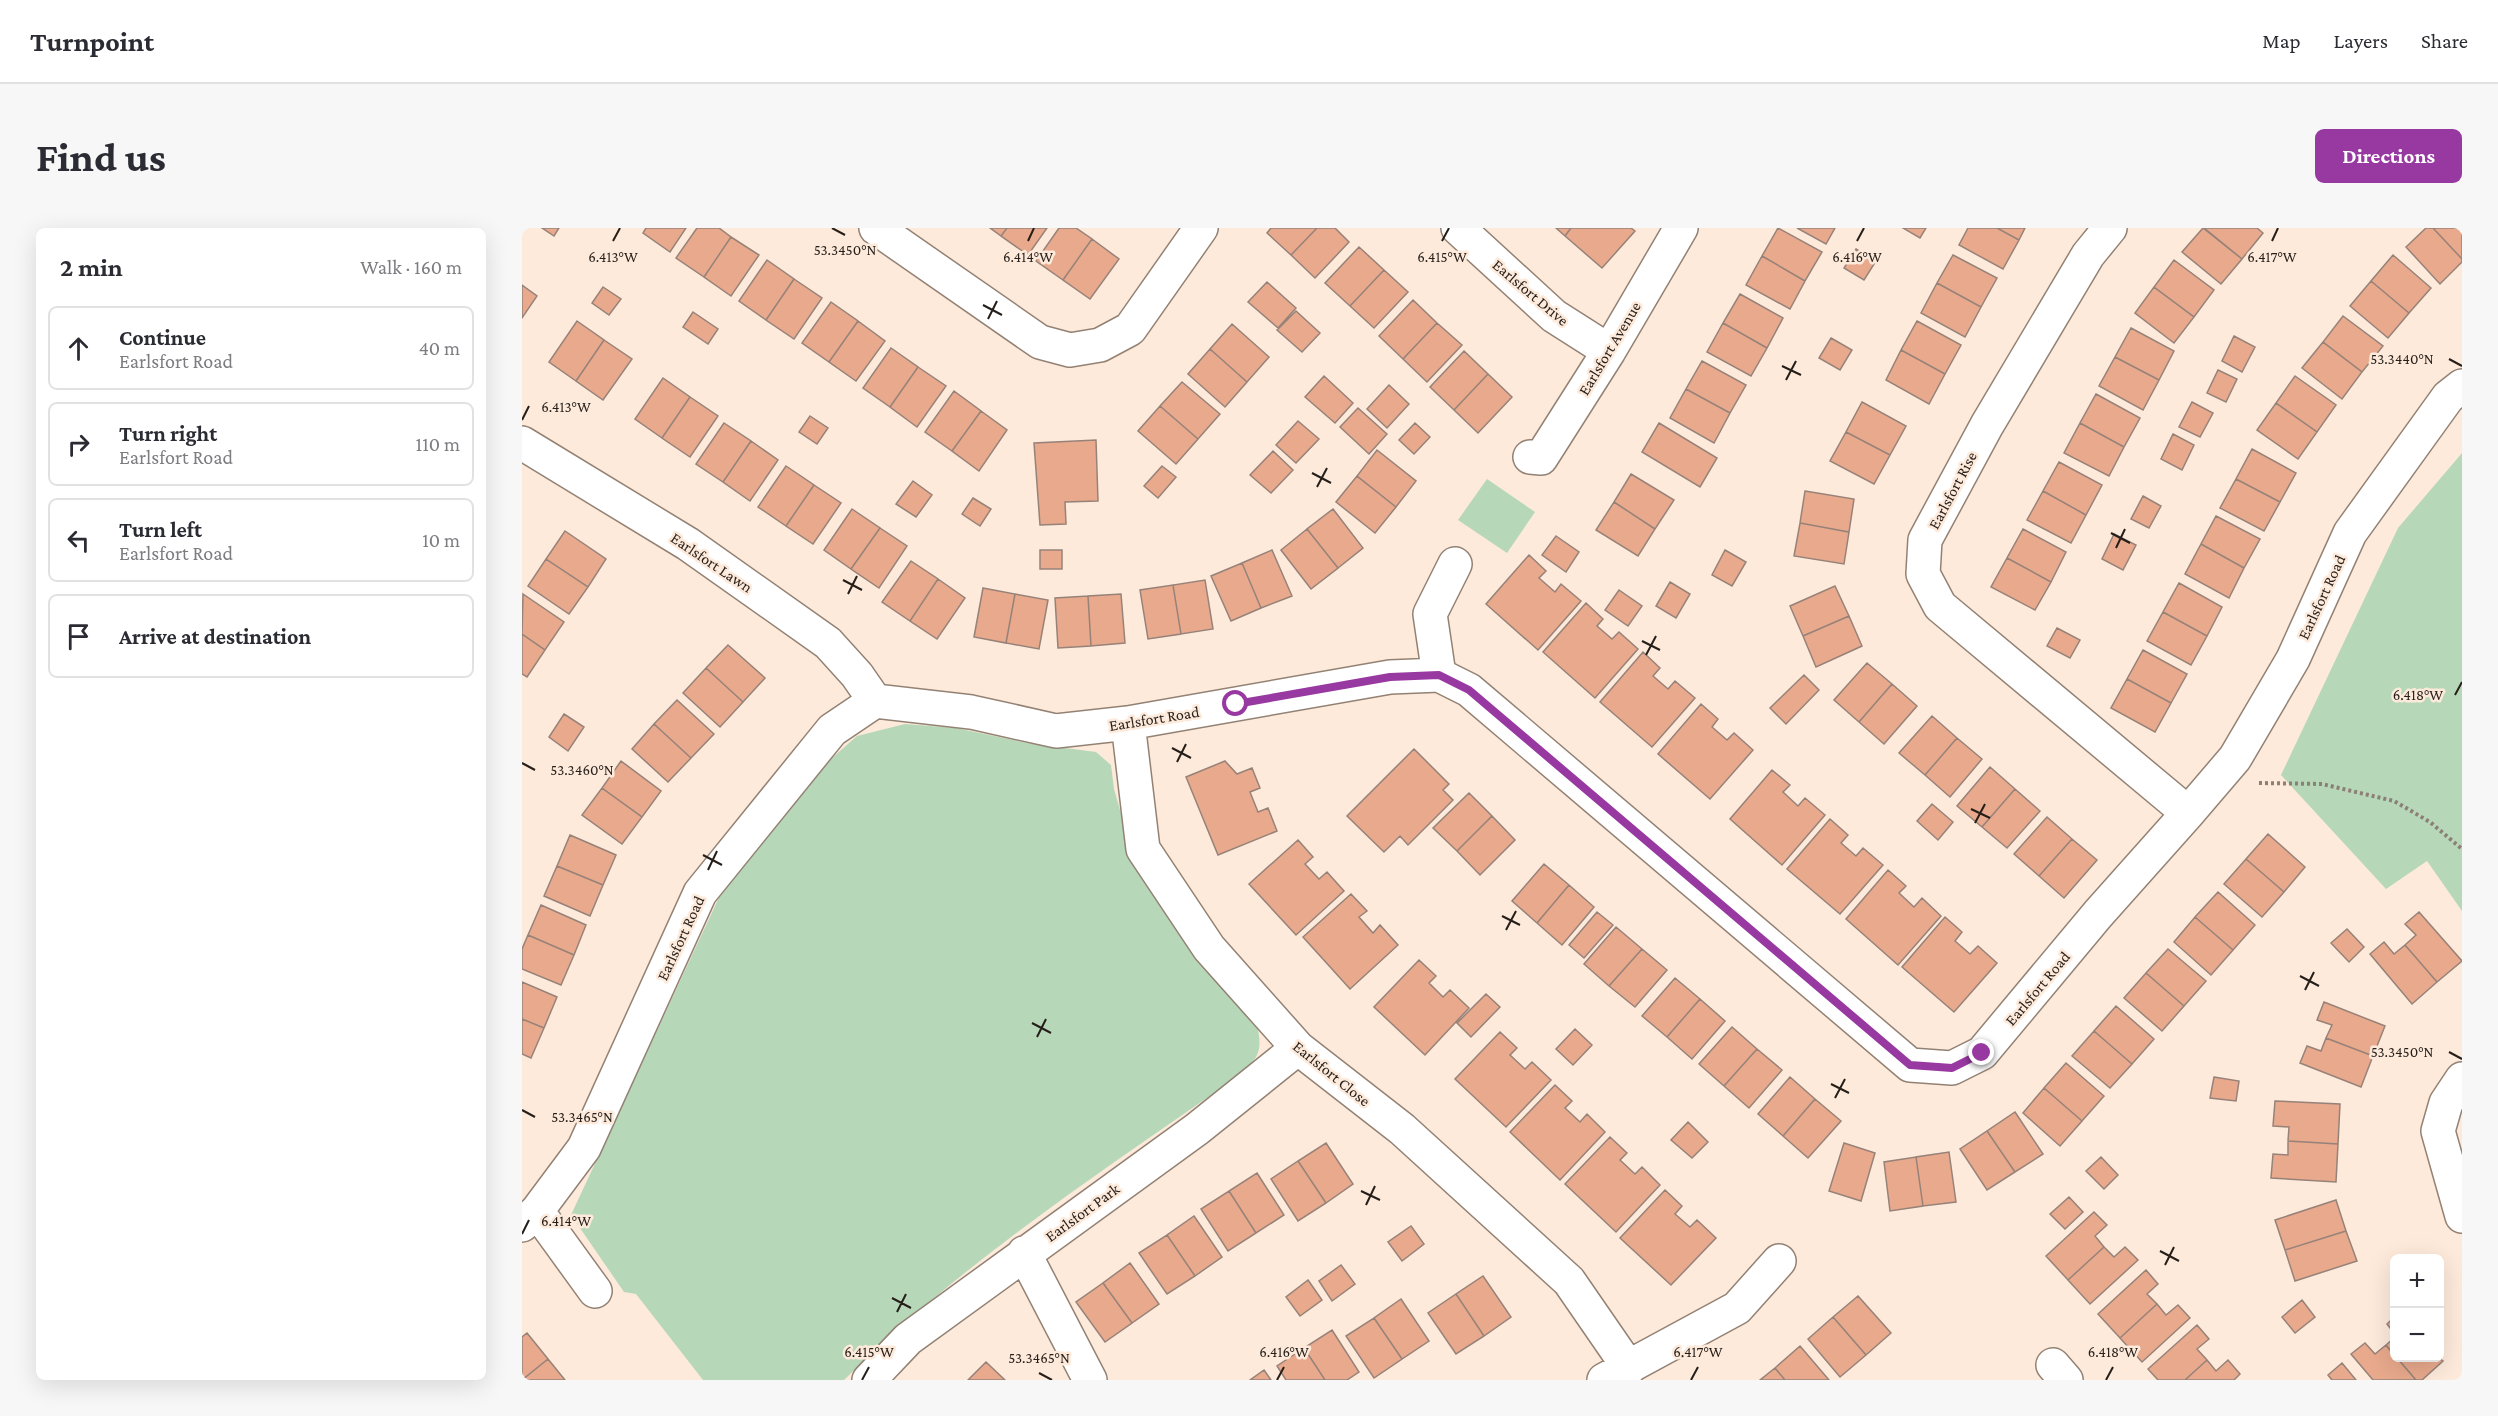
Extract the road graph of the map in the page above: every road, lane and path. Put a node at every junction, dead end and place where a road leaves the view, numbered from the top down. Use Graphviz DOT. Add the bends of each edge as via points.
graph roads {
  1 [pos="876,228"];
  2 [pos="1201,228"];
  3 [pos="1458,228"];
  4 [pos="1681,228"];
  5 [pos="2110,228"];
  6 [pos="1609,351"];
  7 [pos="2462,386"];
  8 [pos="524,449"];
  9 [pos="1530,457"];
  10 [pos="1455,564"];
  11 [pos="1439,675"];
  12 [pos="875,701"];
  13 [pos="1128,723"];
  14 [pos="2256,783"];
  15 [pos="2188,813"];
  16 [pos="2462,849"];
  17 [pos="1298,1048"];
  18 [pos="2462,1079"];
  19 [pos="2462,1216"];
  20 [pos="529,1218"];
  21 [pos="1024,1253"];
  22 [pos="1779,1261"];
  23 [pos="596,1291"];
  24 [pos="1617,1374"];
  25 [pos="869,1380"];
  26 [pos="1090,1380"];
  1 -- 2 [label="street" via="1040,342 1070,350 1100,345 1130,329"];
  3 -- 6 [label="street, Earlsfort Drive" via="1554,316"];
  4 -- 6 [label="street, Earlsfort Avenue"];
  5 -- 15 [label="street, Earlsfort Rise" via="2088,255 1981,435 1925,540 1923,574 1940,606"];
  6 -- 9 [label="street, Earlsfort Avenue" via="1541,458"];
  7 -- 15 [label="street, Earlsfort Road" via="2448,397 2350,534 2293,658 2235,758"];
  8 -- 12 [label="street, Earlsfort Lawn" via="688,544 828,643"];
  10 -- 11 [label="street" via="1430,614"];
  11 -- 13 [label="street, Earlsfort Road" via="1390,677"];
  11 -- 15 [label="street, Earlsfort Road" via="1469,690 1910,1065 1952,1068 1982,1053"];
  12 -- 13 [label="street, Earlsfort Road" via="971,712 1056,731"];
  12 -- 20 [label="street, Earlsfort Road" via="832,730 700,892 584,1148"];
  13 -- 17 [label="street, Earlsfort Close" via="1143,849 1209,948"];
  14 -- 16 [label="path" via="2322,784 2394,801 2430,822"];
  17 -- 21 [label="street, Earlsfort Park" via="1197,1129"];
  17 -- 24 [label="street, Earlsfort Close" via="1402,1129 1569,1281"];
  18 -- 19 [label="street" via="2446,1103 2438,1131"];
  20 -- 23 [label="street, Earlsfort Road"];
  21 -- 25 [label="street, Earlsfort Park" via="908,1339"];
  21 -- 26 [label="street"];
  22 -- 24 [label="street, Earlsfort Close" via="1737,1308"];
}
